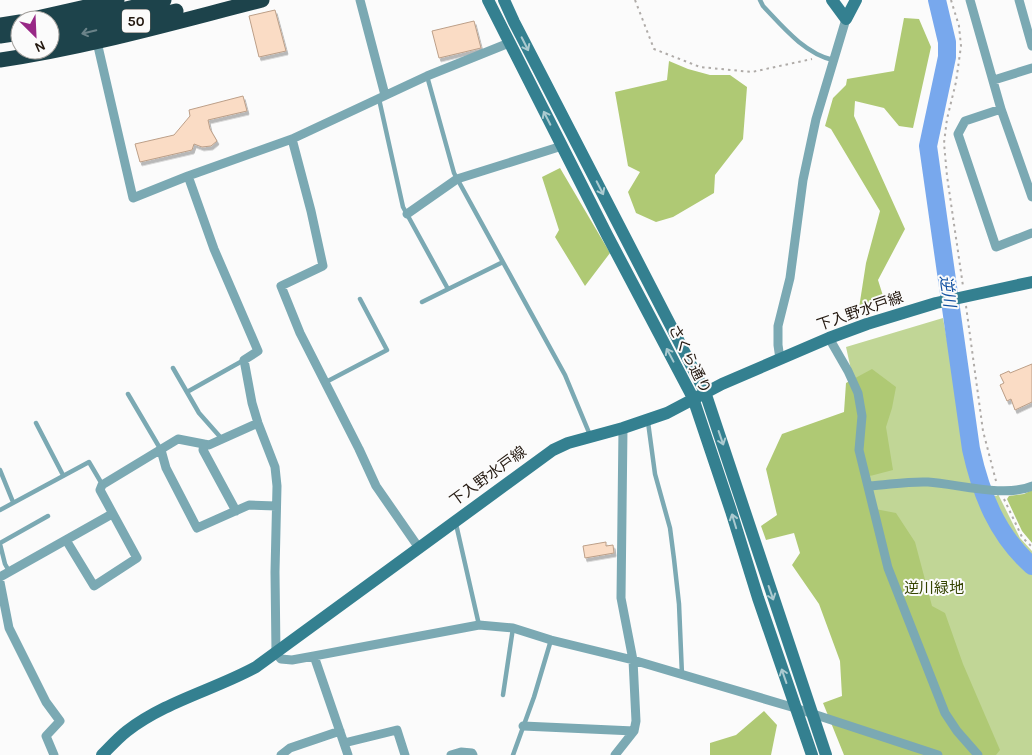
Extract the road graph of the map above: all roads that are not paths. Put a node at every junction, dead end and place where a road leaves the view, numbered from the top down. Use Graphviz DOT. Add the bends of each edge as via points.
graph roads {
  1 [pos="117,0"];
  2 [pos="164,0"];
  3 [pos="221,0"];
  4 [pos="262,0"];
  5 [pos="360,0"];
  6 [pos="488,0"];
  7 [pos="504,0"];
  8 [pos="760,0"];
  9 [pos="832,0"];
  10 [pos="856,0"];
  11 [pos="970,0"];
  12 [pos="1019,0"];
  13 [pos="60,13"];
  14 [pos="846,19"];
  15 [pos="60,25"];
  16 [pos="60,39"];
  17 [pos="97,42"];
  18 [pos="509,43"];
  19 [pos="1032,46"];
  20 [pos="0,60"];
  21 [pos="833,60"];
  22 [pos="1032,68"];
  23 [pos="427,76"];
  24 [pos="994,80"];
  25 [pos="382,97"];
  26 [pos="1000,109"];
  27 [pos="292,140"];
  28 [pos="562,146"];
  29 [pos="188,176"];
  30 [pos="457,179"];
  31 [pos="1032,197"];
  32 [pos="407,214"];
  33 [pos="1032,233"];
  34 [pos="503,262"];
  35 [pos="1032,282"];
  36 [pos="448,289"];
  37 [pos="360,299"];
  38 [pos="422,302"];
  39 [pos="829,338"];
  40 [pos="780,359"];
  41 [pos="244,360"];
  42 [pos="173,368"];
  43 [pos="324,383"];
  44 [pos="187,392"];
  45 [pos="128,394"];
  46 [pos="699,395"];
  47 [pos="648,420"];
  48 [pos="36,423"];
  49 [pos="258,423"];
  50 [pos="623,428"];
  51 [pos="591,436"];
  52 [pos="222,439"];
  53 [pos="204,444"];
  54 [pos="161,450"];
  55 [pos="0,470"];
  56 [pos="63,475"];
  57 [pos="102,485"];
  58 [pos="869,486"];
  59 [pos="1032,486"];
  60 [pos="13,502"];
  61 [pos="276,506"];
  62 [pos="0,510"];
  63 [pos="236,511"];
  64 [pos="112,514"];
  65 [pos="48,516"];
  66 [pos="455,521"];
  67 [pos="66,540"];
  68 [pos="0,543"];
  69 [pos="419,548"];
  70 [pos="9,571"];
  71 [pos="0,577"];
  72 [pos="0,582"];
  73 [pos="479,625"];
  74 [pos="513,628"];
  75 [pos="5,629"];
  76 [pos="551,640"];
  77 [pos="276,653"];
  78 [pos="314,656"];
  79 [pos="633,660"];
  80 [pos="682,675"];
  81 [pos="503,695"];
  82 [pos="795,708"];
  83 [pos="812,714"];
  84 [pos="523,726"];
  85 [pos="340,731"];
  86 [pos="634,731"];
  87 [pos="344,743"];
  88 [pos="291,752"];
  89 [pos="54,755"];
  90 [pos="102,755"];
  91 [pos="281,755"];
  92 [pos="348,755"];
  93 [pos="405,755"];
  94 [pos="451,755"];
  95 [pos="473,755"];
  96 [pos="513,755"];
  97 [pos="616,755"];
  98 [pos="812,755"];
  99 [pos="826,755"];
  100 [pos="938,755"];
  101 [pos="978,755"];
  1 -- 13 [label="highway"];
  2 -- 15 [label="highway, 50"];
  3 -- 16 [label="highway, 50, one-way"];
  4 -- 17 [label="highway"];
  5 -- 25 [label="street"];
  6 -- 18 [label="street, さくら通り"];
  7 -- 46 [label="street, さくら通り, one-way"];
  8 -- 21 [label="lane" via="793,36 820,57"];
  9 -- 14 [label="street"];
  10 -- 14 [label="street"];
  11 -- 24 [label="street"];
  12 -- 19 [label="street"];
  14 -- 21 [label="street"];
  17 -- 20 [label="highway"];
  17 -- 29 [label="street" via="133,198"];
  18 -- 23 [label="street"];
  28 -- 18 [label="street, さくら通り, one-way"];
  21 -- 40 [label="street" via="803,180 790,278 778,326"];
  22 -- 24 [label="street"];
  23 -- 25 [label="street"];
  23 -- 30 [label="lane"];
  24 -- 26 [label="street"];
  25 -- 27 [label="street"];
  25 -- 32 [label="lane"];
  26 -- 31 [label="street"];
  26 -- 33 [label="street" via="965,122 958,134 996,247"];
  27 -- 29 [label="street"];
  27 -- 43 [label="street" via="322,266 281,286"];
  28 -- 30 [label="street"];
  46 -- 28 [label="street, さくら通り, one-way"];
  29 -- 41 [label="street" via="214,249 258,350"];
  30 -- 32 [label="street"];
  30 -- 34 [label="lane"];
  32 -- 36 [label="lane"];
  34 -- 36 [label="lane"];
  34 -- 51 [label="lane" via="565,375"];
  35 -- 39 [label="street, 下入野水戸線" via="964,302 936,303"];
  36 -- 38 [label="lane"];
  37 -- 43 [label="lane" via="387,350"];
  39 -- 40 [label="street, 下入野水戸線"];
  39 -- 58 [label="street" via="858,393 862,416 859,450"];
  40 -- 46 [label="street, 下入野水戸線"];
  41 -- 44 [label="lane"];
  41 -- 49 [label="street"];
  42 -- 44 [label="lane"];
  43 -- 69 [label="street" via="376,486"];
  44 -- 52 [label="lane" via="199,413"];
  45 -- 54 [label="lane"];
  46 -- 47 [label="street, 下入野水戸線"];
  82 -- 46 [label="street, さくら通り, one-way"];
  46 -- 83 [label="street, さくら通り, one-way"];
  47 -- 50 [label="street, 下入野水戸線"];
  47 -- 80 [label="lane" via="655,474 670,528 679,604"];
  48 -- 56 [label="lane"];
  49 -- 52 [label="street"];
  49 -- 61 [label="street" via="275,468"];
  50 -- 51 [label="street, 下入野水戸線"];
  50 -- 79 [label="street" via="621,598"];
  51 -- 66 [label="street, 下入野水戸線" via="545,455"];
  52 -- 53 [label="street"];
  53 -- 54 [label="street" via="178,439"];
  53 -- 63 [label="street" via="203,450"];
  54 -- 57 [label="street"];
  54 -- 63 [label="street" via="166,468 197,528"];
  55 -- 60 [label="lane"];
  56 -- 57 [label="lane" via="89,462"];
  56 -- 60 [label="lane"];
  57 -- 64 [label="street" via="100,490"];
  58 -- 59 [label="street" via="925,482 998,490 1023,490"];
  58 -- 101 [label="street" via="888,568 939,699 957,732"];
  60 -- 62 [label="lane"];
  61 -- 63 [label="street" via="248,505"];
  61 -- 77 [label="street"];
  64 -- 67 [label="street"];
  64 -- 67 [label="street" via="137,558 94,586"];
  65 -- 68 [label="lane"];
  66 -- 69 [label="street, 下入野水戸線"];
  66 -- 73 [label="lane"];
  67 -- 70 [label="street"];
  68 -- 70 [label="lane"];
  69 -- 77 [label="street, 下入野水戸線"];
  70 -- 71 [label="street"];
  72 -- 75 [label="street"];
  73 -- 74 [label="street"];
  73 -- 78 [label="street"];
  74 -- 76 [label="street"];
  74 -- 81 [label="lane"];
  75 -- 89 [label="street" via="60,721 46,736"];
  76 -- 79 [label="street"];
  76 -- 84 [label="lane"];
  77 -- 78 [label="street" via="281,659 292,660"];
  77 -- 90 [label="street, 下入野水戸線" via="241,675 148,717 128,730"];
  78 -- 85 [label="street"];
  79 -- 80 [label="street"];
  79 -- 86 [label="street"];
  80 -- 82 [label="street"];
  82 -- 83 [label="street"];
  82 -- 98 [label="street, さくら通り"];
  83 -- 99 [label="street, さくら通り"];
  83 -- 100 [label="street"];
  84 -- 86 [label="street"];
  84 -- 96 [label="lane"];
  85 -- 87 [label="street"];
  85 -- 88 [label="street"];
  86 -- 97 [label="street"];
  87 -- 92 [label="street"];
  87 -- 93 [label="street" via="397,730"];
  88 -- 91 [label="street"];
  94 -- 95 [label="street" via="461,752"];
}
